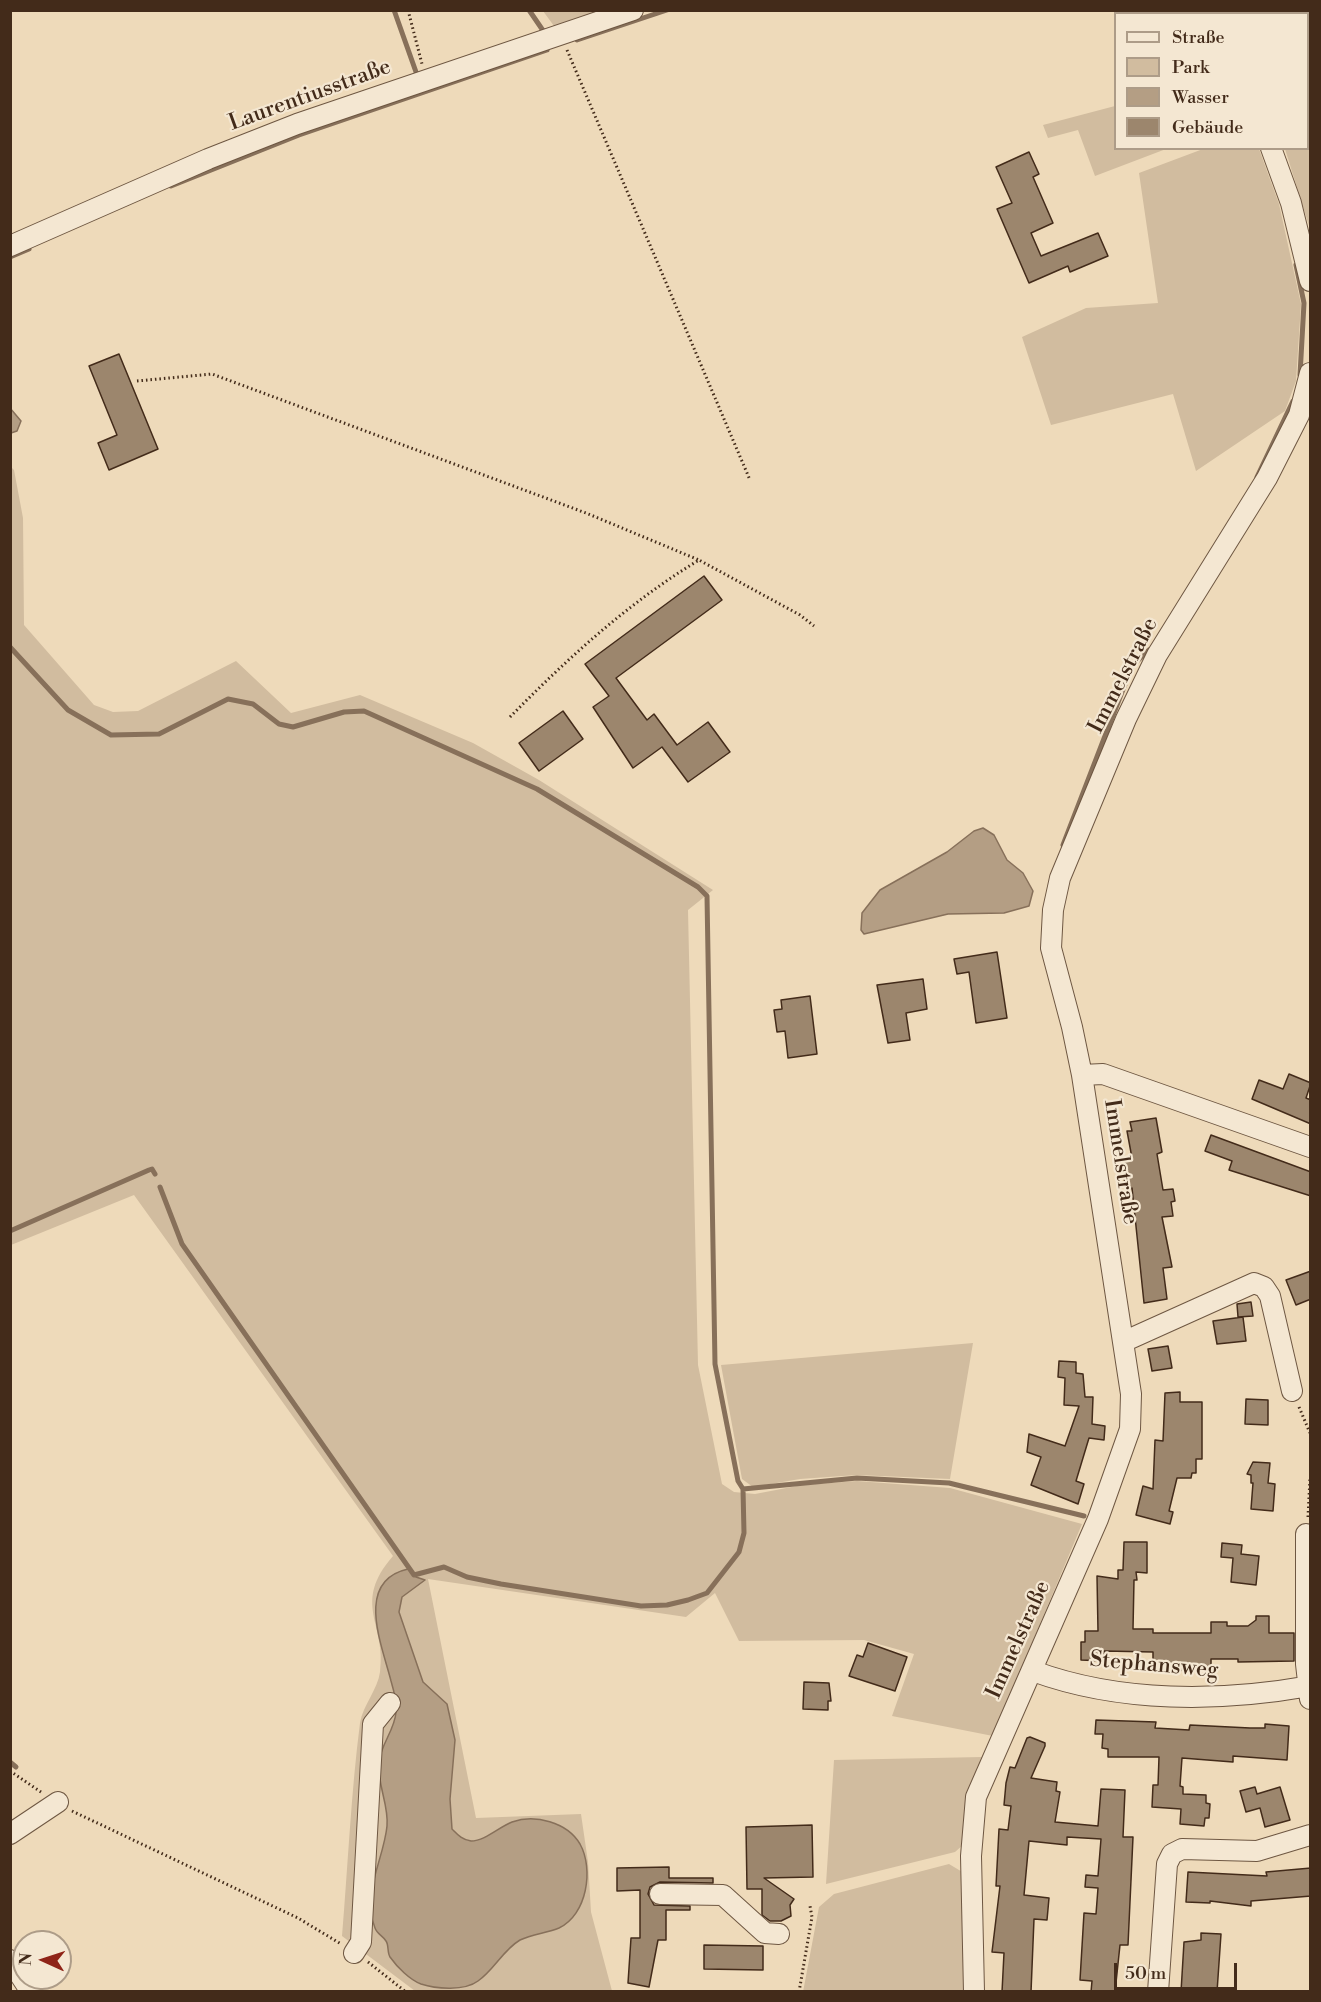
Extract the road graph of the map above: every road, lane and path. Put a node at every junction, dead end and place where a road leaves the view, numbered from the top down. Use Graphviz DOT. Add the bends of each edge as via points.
graph roads {
  1 [pos="408,10"];
  2 [pos="633,10"];
  3 [pos="560,34"];
  4 [pos="427,80"];
  5 [pos="1272,150"];
  6 [pos="10,246"];
  7 [pos="1311,281"];
  8 [pos="1311,373"];
  9 [pos="137,381"];
  10 [pos="750,480"];
  11 [pos="699,560"];
  12 [pos="814,626"];
  13 [pos="510,717"];
  14 [pos="1082,1075"];
  15 [pos="1311,1147"];
  16 [pos="1123,1342"];
  17 [pos="1292,1391"];
  18 [pos="1311,1433"];
  19 [pos="1311,1478"];
  20 [pos="1306,1534"];
  21 [pos="1033,1671"];
  22 [pos="1310,1691"];
  23 [pos="390,1703"];
  24 [pos="10,1771"];
  25 [pos="58,1802"];
  26 [pos="10,1834"];
  27 [pos="1311,1835"];
  28 [pos="660,1894"];
  29 [pos="810,1906"];
  30 [pos="779,1934"];
  31 [pos="354,1953"];
  32 [pos="10,1960"];
  33 [pos="31,1992"];
  34 [pos="406,1992"];
  35 [pos="799,1992"];
  36 [pos="974,1992"];
  37 [pos="1158,1992"];
  1 -- 4 [label="path"];
  2 -- 3 [label="street, Laurentiusstraße"];
  3 -- 4 [label="street, Laurentiusstraße"];
  3 -- 10 [label="path"];
  4 -- 6 [label="street, Laurentiusstraße" via="208,159"];
  5 -- 7 [label="street" via="1291,203"];
  8 -- 14 [label="street, Immelstraße" via="1299,415 1267,478 1157,655 1060,878 1051,948"];
  9 -- 11 [label="path" via="212,374 586,513"];
  11 -- 12 [label="path" via="801,615"];
  11 -- 13 [label="path" via="660,583 569,657"];
  14 -- 15 [label="street" via="1103,1074"];
  14 -- 16 [label="street, Immelstraße"];
  16 -- 17 [label="street" via="1254,1284 1264,1287 1270,1296"];
  16 -- 21 [label="street, Immelstraße" via="1131,1394 1130,1429 1098,1519"];
  17 -- 18 [label="path"];
  19 -- 20 [label="path"];
  20 -- 22 [label="street, Stephansweg" via="1306,1664"];
  21 -- 22 [label="street, Stephansweg" via="1099,1687 1176,1696"];
  21 -- 36 [label="street, Immelstraße" via="976,1797 971,1856"];
  23 -- 31 [label="street" via="374,1724 361,1942"];
  24 -- 25 [label="path"];
  25 -- 26 [label="street"];
  25 -- 31 [label="path" via="298,1918"];
  27 -- 37 [label="street" via="1257,1851 1182,1849 1172,1854 1167,1864"];
  28 -- 30 [label="street" via="723,1894 765,1933"];
  29 -- 35 [label="path" via="812,1917"];
  31 -- 34 [label="path"];
  32 -- 33 [label="street"];
}
